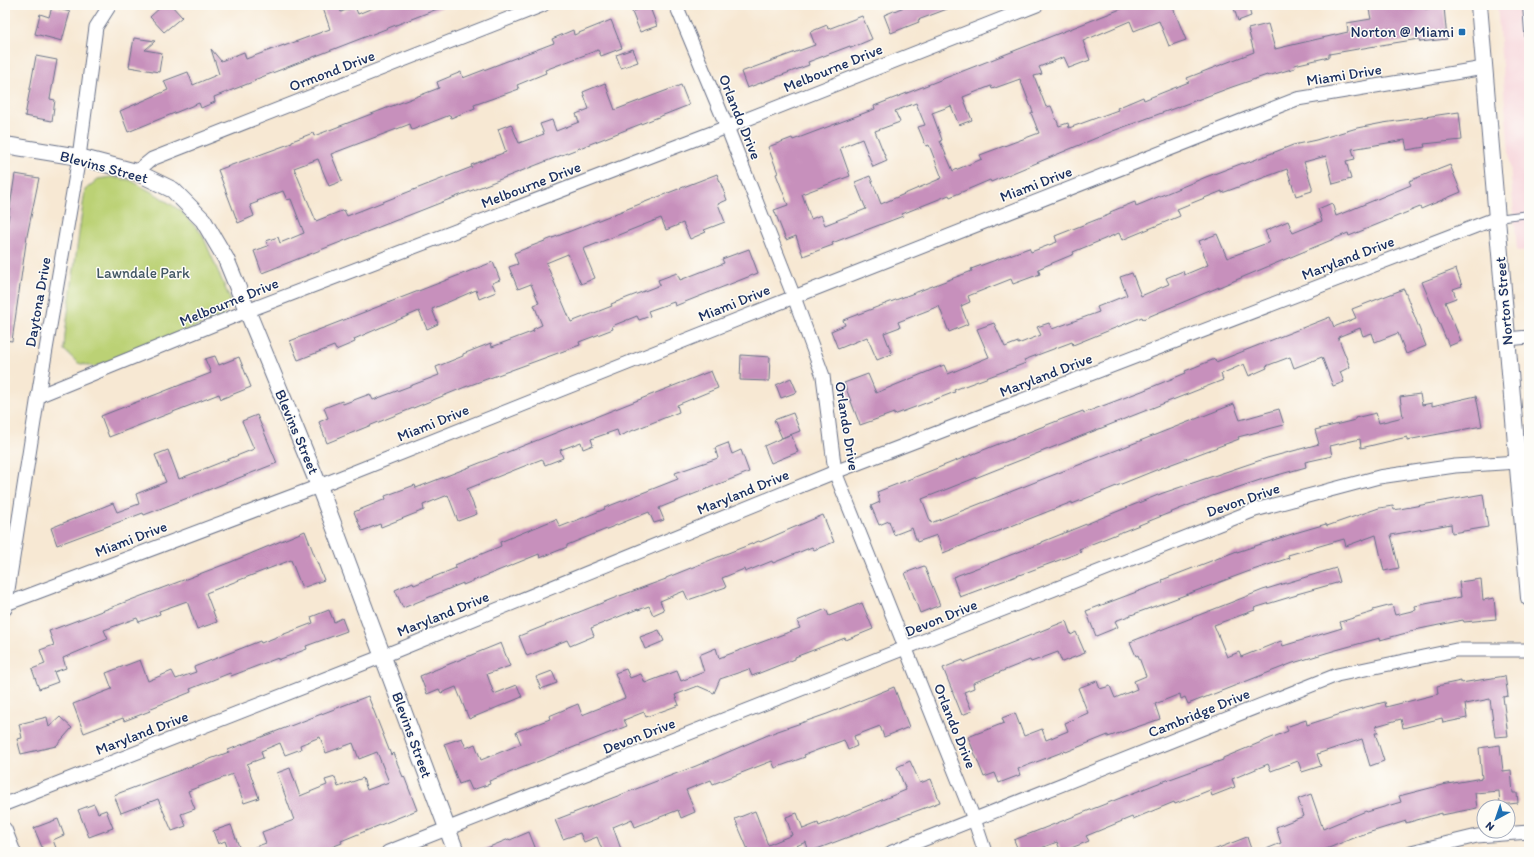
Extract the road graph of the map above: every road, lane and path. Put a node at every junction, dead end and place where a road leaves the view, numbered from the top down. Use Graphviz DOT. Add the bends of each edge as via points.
graph roads {
  1 [pos="110,5"];
  2 [pos="543,5"];
  3 [pos="676,5"];
  4 [pos="1037,5"];
  5 [pos="1479,5"];
  6 [pos="1526,5"];
  7 [pos="1529,46"];
  8 [pos="1484,68"];
  9 [pos="727,127"];
  10 [pos="5,145"];
  11 [pos="79,157"];
  12 [pos="136,172"];
  13 [pos="1529,214"];
  14 [pos="1497,218"];
  15 [pos="794,297"];
  16 [pos="247,311"];
  17 [pos="1529,337"];
  18 [pos="1507,339"];
  19 [pos="38,396"];
  20 [pos="1518,462"];
  21 [pos="835,472"];
  22 [pos="319,486"];
  23 [pos="1526,520"];
  24 [pos="1529,598"];
  25 [pos="5,606"];
  26 [pos="906,648"];
  27 [pos="1529,650"];
  28 [pos="383,656"];
  29 [pos="5,804"];
  30 [pos="974,819"];
  31 [pos="5,829"];
  32 [pos="447,829"];
  33 [pos="1529,832"];
  34 [pos="14,852"];
  35 [pos="388,852"];
  36 [pos="456,852"];
  37 [pos="892,852"];
  38 [pos="985,852"];
  39 [pos="1411,852"];
  1 -- 11 [label="street, Daytona Drive" via="96,27"];
  2 -- 12 [label="street, Ormond Drive" via="152,159"];
  3 -- 9 [label="street, Orlando Drive"];
  4 -- 9 [label="street, Melbourne Drive"];
  5 -- 8 [label="street, Norton Street"];
  6 -- 7 [label="lane"];
  8 -- 14 [label="street, Norton Street"];
  8 -- 15 [label="street, Miami Drive" via="1298,99"];
  9 -- 15 [label="street, Orlando Drive"];
  9 -- 16 [label="street, Melbourne Drive"];
  10 -- 11 [label="street, Blevins Street"];
  11 -- 12 [label="street, Blevins Street"];
  11 -- 19 [label="street, Daytona Drive"];
  12 -- 16 [label="street, Blevins Street" via="173,190 203,220 226,259"];
  13 -- 14 [label="lane"];
  14 -- 18 [label="street, Norton Street"];
  14 -- 21 [label="street, Maryland Drive"];
  15 -- 21 [label="street, Orlando Drive" via="823,376"];
  15 -- 22 [label="street, Miami Drive"];
  16 -- 19 [label="street, Melbourne Drive"];
  16 -- 22 [label="street, Blevins Street"];
  17 -- 18 [label="street"];
  18 -- 20 [label="street, Norton Street"];
  19 -- 25 [label="street, Daytona Drive"];
  20 -- 23 [label="street, Norton Street"];
  20 -- 26 [label="street, Devon Drive" via="1455,466 1379,477 1256,510"];
  21 -- 26 [label="street, Orlando Drive"];
  21 -- 28 [label="street, Maryland Drive"];
  22 -- 25 [label="street, Miami Drive"];
  22 -- 28 [label="street, Blevins Street"];
  23 -- 24 [label="street, Norton Street"];
  26 -- 30 [label="street, Orlando Drive"];
  26 -- 32 [label="street, Devon Drive"];
  27 -- 30 [label="street, Cambridge Drive" via="1456,650 1337,675"];
  28 -- 29 [label="street, Maryland Drive"];
  28 -- 32 [label="street, Blevins Street"];
  30 -- 37 [label="street, Cambridge Drive"];
  30 -- 38 [label="street, Orlando Drive"];
  31 -- 34 [label="street"];
  32 -- 35 [label="street, Devon Drive"];
  32 -- 36 [label="street, Blevins Street"];
  33 -- 39 [label="street" via="1477,836"];
}
